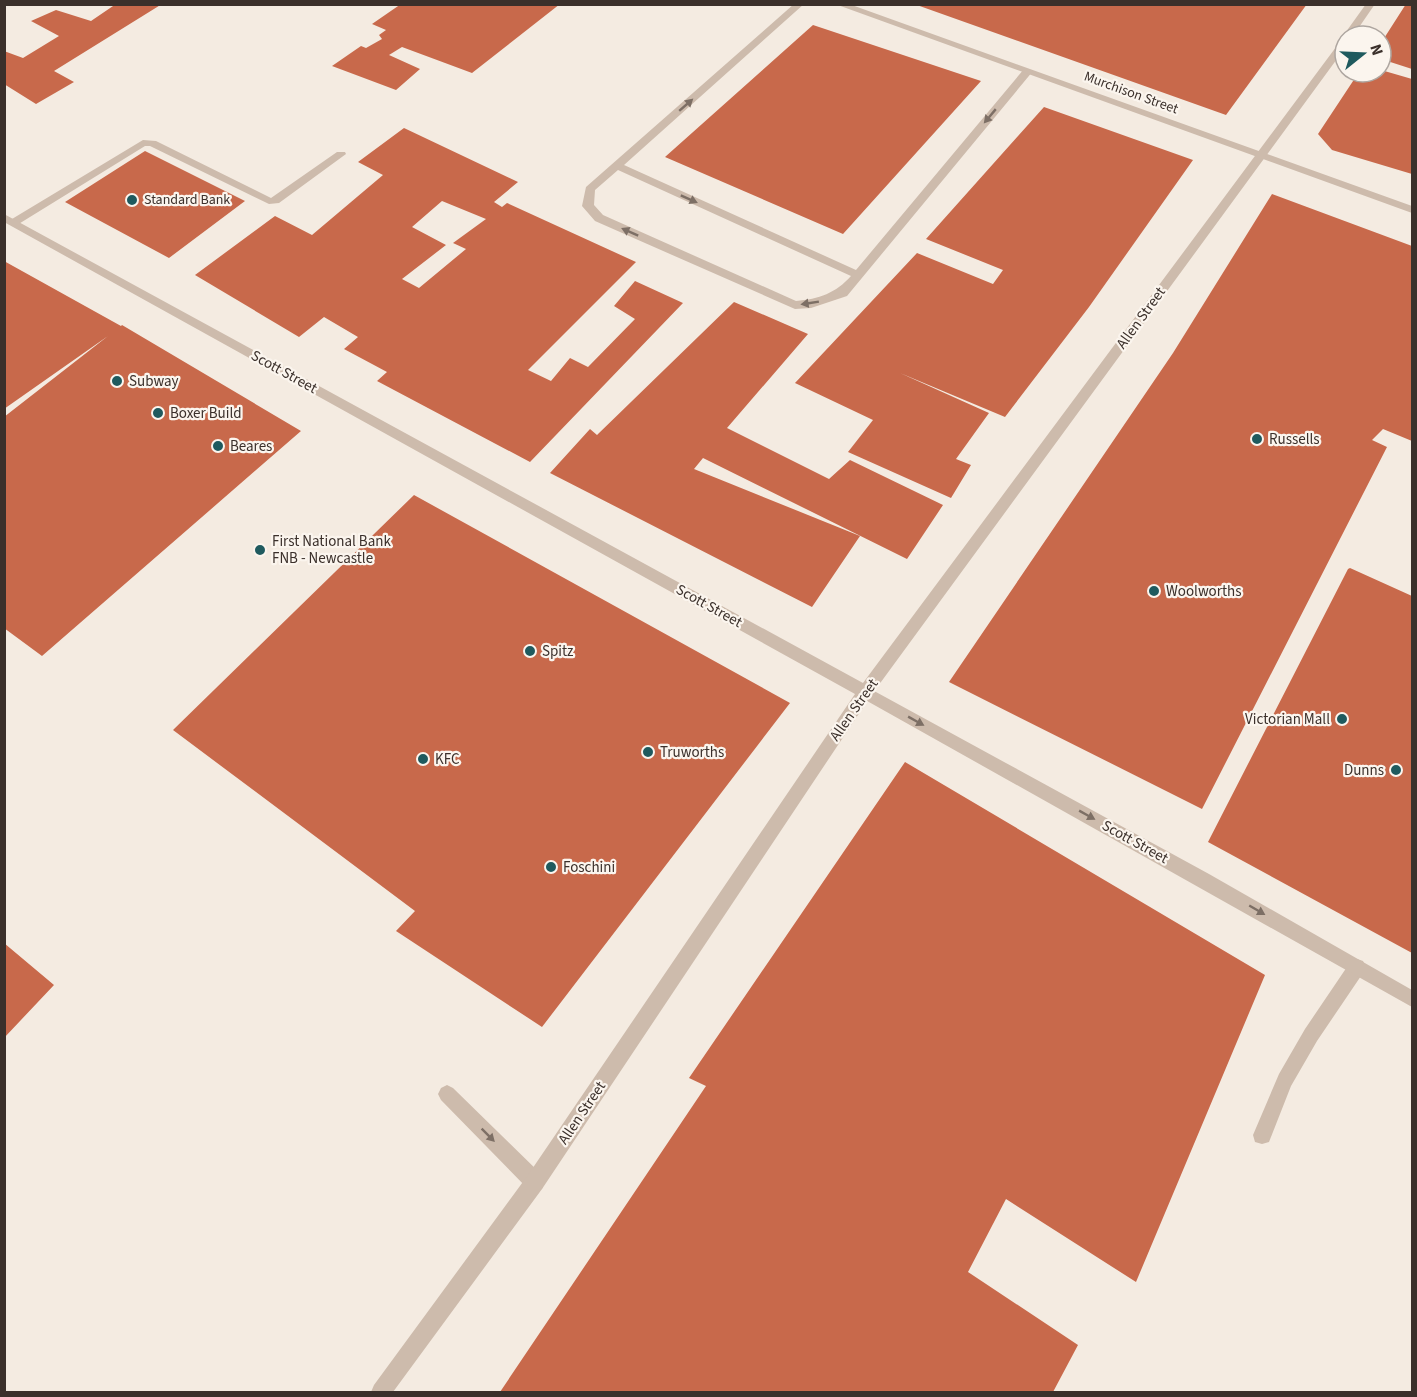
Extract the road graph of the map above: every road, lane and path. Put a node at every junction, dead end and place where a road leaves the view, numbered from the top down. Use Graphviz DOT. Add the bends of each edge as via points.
graph roads {
  1 [pos="800,4"];
  2 [pos="839,4"];
  3 [pos="1371,4"];
  4 [pos="1357,24"];
  5 [pos="1333,57"];
  6 [pos="1028,71"];
  7 [pos="342,154"];
  8 [pos="1261,156"];
  9 [pos="617,166"];
  10 [pos="1413,210"];
  11 [pos="9,220"];
  12 [pos="858,275"];
  13 [pos="865,692"];
  14 [pos="1357,967"];
  15 [pos="1413,999"];
  16 [pos="447,1094"];
  17 [pos="1262,1135"];
  18 [pos="535,1182"];
  19 [pos="381,1392"];
  9 -- 1 [label="street, one-way"];
  2 -- 6 [label="street, Murchison Street"];
  3 -- 4 [label="street"];
  5 -- 8 [label="street, Allen Street"];
  6 -- 8 [label="street, Murchison Street"];
  6 -- 12 [label="street, one-way"];
  7 -- 11 [label="street" via="275,201 269,201 143,143"];
  8 -- 10 [label="street, Murchison Street"];
  8 -- 13 [label="street, Allen Street"];
  9 -- 12 [label="street, one-way"];
  12 -- 9 [label="street, one-way" via="843,293 795,305 599,218 588,206 590,189"];
  11 -- 13 [label="street, Scott Street"];
  13 -- 14 [label="street, Scott Street, one-way"];
  13 -- 18 [label="street, Allen Street"];
  14 -- 15 [label="street, Scott Street"];
  14 -- 17 [label="street" via="1285,1080"];
  16 -- 18 [label="street, one-way"];
  18 -- 19 [label="street, Allen Street"];
}
